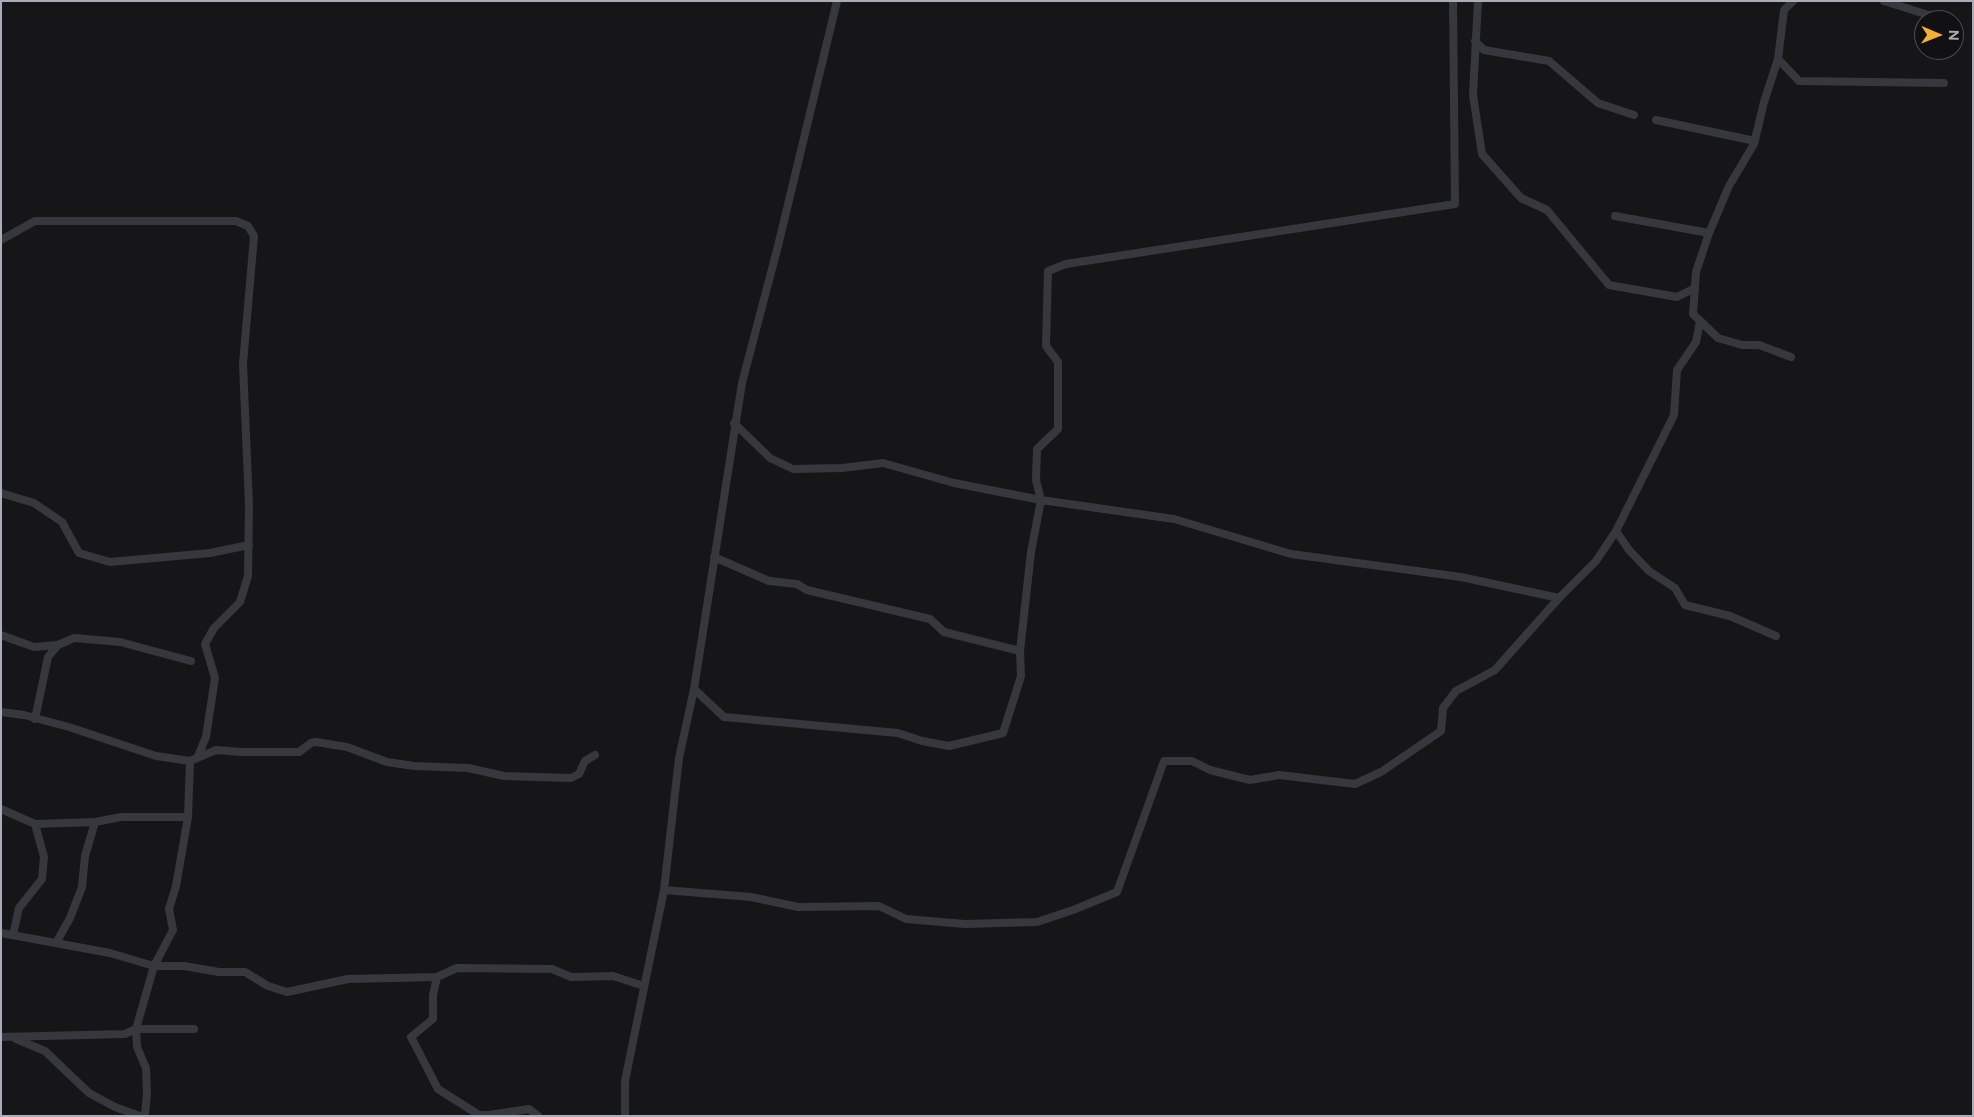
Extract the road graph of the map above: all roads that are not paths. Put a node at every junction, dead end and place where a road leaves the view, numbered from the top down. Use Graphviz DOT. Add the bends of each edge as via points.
graph roads {
  1 [pos="837,1"];
  2 [pos="1453,1"];
  3 [pos="1478,1"];
  4 [pos="1793,1"];
  5 [pos="1884,1"];
  6 [pos="1914,10"];
  7 [pos="1476,41"];
  8 [pos="1778,59"];
  9 [pos="1944,83"];
  10 [pos="1634,114"];
  11 [pos="1656,120"];
  12 [pos="1754,141"];
  13 [pos="1615,216"];
  14 [pos="1709,233"];
  15 [pos="1,240"];
  16 [pos="1695,288"];
  17 [pos="1700,321"];
  18 [pos="1791,357"];
  19 [pos="734,423"];
  20 [pos="1,492"];
  21 [pos="1041,500"];
  22 [pos="1616,531"];
  23 [pos="249,545"];
  24 [pos="714,558"];
  25 [pos="1559,598"];
  26 [pos="1,635"];
  27 [pos="1776,636"];
  28 [pos="58,645"];
  29 [pos="1020,651"];
  30 [pos="192,660"];
  31 [pos="694,689"];
  32 [pos="1,712"];
  33 [pos="35,719"];
  34 [pos="594,755"];
  35 [pos="198,756"];
  36 [pos="190,761"];
  37 [pos="1,809"];
  38 [pos="188,817"];
  39 [pos="95,822"];
  40 [pos="35,824"];
  41 [pos="664,890"];
  42 [pos="1,933"];
  43 [pos="13,935"];
  44 [pos="56,943"];
  45 [pos="154,966"];
  46 [pos="436,977"];
  47 [pos="644,986"];
  48 [pos="136,1029"];
  49 [pos="194,1029"];
  50 [pos="1,1037"];
  51 [pos="12,1037"];
  52 [pos="140,1116"];
  53 [pos="145,1116"];
  54 [pos="538,1116"];
  55 [pos="625,1116"];
  1 -- 19 [label="street"];
  2 -- 21 [label="street" via="1454,204 1066,264 1048,271 1046,346 1058,362 1058,429 1037,449 1036,480"];
  3 -- 7 [label="street"];
  4 -- 8 [label="street" via="1784,10"];
  5 -- 6 [label="street"];
  7 -- 10 [label="street" via="1484,50 1549,61 1598,104"];
  7 -- 16 [label="street" via="1473,96 1482,154 1521,198 1547,210 1609,285 1677,298"];
  8 -- 9 [label="street" via="1799,81"];
  8 -- 12 [label="street"];
  11 -- 12 [label="street"];
  12 -- 14 [label="street" via="1729,186"];
  13 -- 14 [label="street"];
  14 -- 16 [label="street" via="1696,272"];
  15 -- 23 [label="street" via="35,221 236,221 248,226 254,236 243,364"];
  16 -- 17 [label="street" via="1693,314"];
  17 -- 18 [label="street" via="1718,338 1742,345 1759,345"];
  17 -- 22 [label="street" via="1696,342 1676,370 1674,415"];
  19 -- 21 [label="street" via="770,458 793,469 883,463 954,483"];
  19 -- 24 [label="street"];
  20 -- 23 [label="street" via="34,503 62,522 78,553 110,562 210,553"];
  21 -- 25 [label="street" via="1174,519 1291,554 1461,577"];
  21 -- 29 [label="street" via="1031,552"];
  22 -- 25 [label="street" via="1596,561"];
  22 -- 27 [label="street" via="1649,571 1675,588 1685,605 1730,616"];
  23 -- 35 [label="street" via="248,576 240,602 214,628 205,644 215,678 206,737"];
  24 -- 29 [label="street" via="769,581 796,584 807,590 930,619 944,632"];
  24 -- 31 [label="street"];
  25 -- 41 [label="street" via="1495,670 1456,691 1443,708 1441,731 1381,772 1355,784 1279,775 1250,780 1210,770 1192,760 1164,761 1117,892 1037,922 965,924 906,919 879,906 798,907 751,897"];
  26 -- 28 [label="street" via="34,647"];
  28 -- 30 [label="street" via="74,638 120,642"];
  28 -- 33 [label="street" via="48,657"];
  29 -- 31 [label="street" via="1021,676 1003,733 949,746 898,733 724,717"];
  31 -- 41 [label="street" via="679,758"];
  32 -- 33 [label="street"];
  33 -- 36 [label="street" via="102,736 156,756"];
  34 -- 35 [label="street" via="572,778 504,776 468,768 414,766 387,762 347,747 316,742 299,752 216,750"];
  35 -- 36 [label="street"];
  36 -- 38 [label="street"];
  37 -- 40 [label="street"];
  38 -- 39 [label="street" via="121,817"];
  38 -- 45 [label="street" via="169,908 173,930"];
  39 -- 40 [label="street"];
  39 -- 44 [label="street" via="85,856 82,886"];
  40 -- 43 [label="street" via="44,856 42,879 19,908"];
  41 -- 47 [label="street"];
  42 -- 43 [label="street"];
  43 -- 44 [label="street"];
  44 -- 45 [label="street" via="110,953"];
  45 -- 46 [label="street" via="245,972 268,986 287,992 348,979"];
  45 -- 48 [label="street"];
  46 -- 47 [label="street" via="457,968 552,969 571,977 613,976"];
  46 -- 54 [label="street" via="432,1019 411,1037 438,1089 479,1115 529,1109"];
  47 -- 55 [label="street" via="626,1081"];
  48 -- 49 [label="street"];
  48 -- 51 [label="street" via="125,1034"];
  48 -- 53 [label="street" via="136,1047 146,1068"];
  50 -- 51 [label="street"];
  51 -- 52 [label="street" via="45,1051 90,1093"];
}
